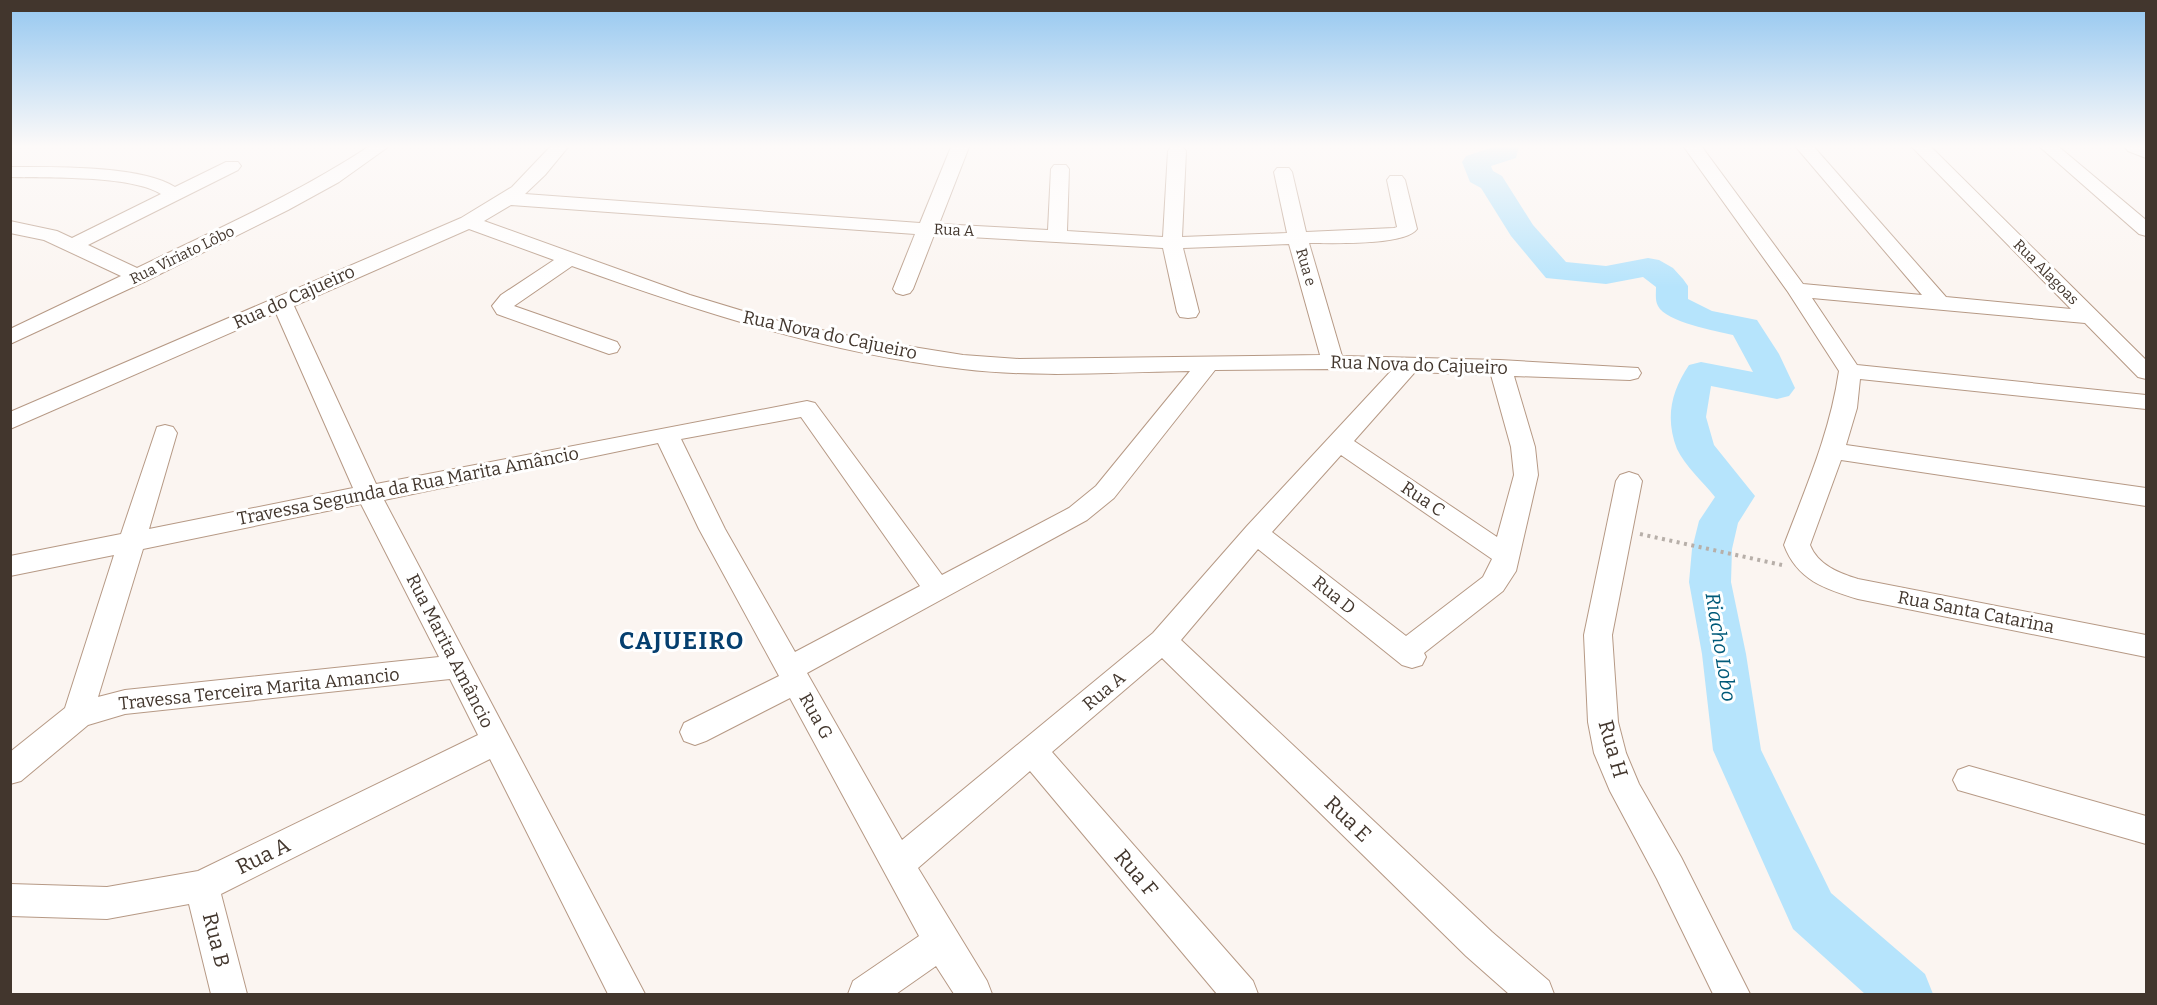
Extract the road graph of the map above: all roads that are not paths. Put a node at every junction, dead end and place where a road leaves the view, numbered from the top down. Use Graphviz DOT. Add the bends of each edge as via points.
graph roads {
  1 [pos="303,194"];
  2 [pos="516,194"];
  3 [pos="941,194"];
  4 [pos="1059,194"];
  5 [pos="1175,194"];
  6 [pos="1288,194"];
  7 [pos="1399,194"];
  8 [pos="1727,194"];
  9 [pos="1846,194"];
  10 [pos="1968,194"];
  11 [pos="2104,194"];
  12 [pos="175,195"];
  13 [pos="510,199"];
  14 [pos="468,222"];
  15 [pos="10,227"];
  16 [pos="926,229"];
  17 [pos="2146,230"];
  18 [pos="1057,236"];
  19 [pos="1298,240"];
  20 [pos="1172,243"];
  21 [pos="73,245"];
  22 [pos="569,259"];
  23 [pos="138,276"];
  24 [pos="903,289"];
  25 [pos="1797,290"];
  26 [pos="282,303"];
  27 [pos="1940,303"];
  28 [pos="1188,312"];
  29 [pos="2091,317"];
  30 [pos="10,338"];
  31 [pos="609,347"];
  32 [pos="1332,362"];
  33 [pos="1410,364"];
  34 [pos="1207,365"];
  35 [pos="1500,367"];
  36 [pos="1850,370"];
  37 [pos="1630,372"];
  38 [pos="2146,372"];
  39 [pos="2146,402"];
  40 [pos="10,421"];
  41 [pos="165,433"];
  42 [pos="666,434"];
  43 [pos="1339,442"];
  44 [pos="1832,452"];
  45 [pos="1629,481"];
  46 [pos="368,494"];
  47 [pos="2146,497"];
  48 [pos="1256,533"];
  49 [pos="130,542"];
  50 [pos="1506,556"];
  51 [pos="10,566"];
  52 [pos="938,590"];
  53 [pos="1163,641"];
  54 [pos="2146,646"];
  55 [pos="457,667"];
  56 [pos="794,675"];
  57 [pos="78,715"];
  58 [pos="695,732"];
  59 [pos="496,741"];
  60 [pos="1032,752"];
  61 [pos="10,771"];
  62 [pos="1969,780"];
  63 [pos="2146,830"];
  64 [pos="898,864"];
  65 [pos="202,886"];
  66 [pos="10,900"];
  67 [pos="941,941"];
  68 [pos="229,994"];
  69 [pos="627,994"];
  70 [pos="866,994"];
  71 [pos="974,994"];
  72 [pos="1240,994"];
  73 [pos="1536,994"];
  74 [pos="1732,994"];
  1 -- 23 [label="street, Rua Viriato Lôbo"];
  2 -- 13 [label="street, Rua do Cajueiro"];
  3 -- 16 [label="street"];
  4 -- 18 [label="street"];
  5 -- 20 [label="street"];
  6 -- 19 [label="street, Rua e"];
  7 -- 19 [label="street, Rua A" via="1407,229 1398,234"];
  8 -- 25 [label="street"];
  9 -- 27 [label="street"];
  10 -- 29 [label="street, Rua Alagoas"];
  11 -- 17 [label="street"];
  12 -- 21 [label="street"];
  13 -- 14 [label="street, Rua do Cajueiro"];
  13 -- 16 [label="street, Rua A"];
  14 -- 22 [label="street, Rua Nova do Cajueiro"];
  14 -- 26 [label="street, Rua do Cajueiro"];
  15 -- 21 [label="street" via="43,233"];
  16 -- 18 [label="street, Rua A"];
  16 -- 24 [label="street"];
  18 -- 20 [label="street, Rua A"];
  19 -- 20 [label="street, Rua A"];
  19 -- 32 [label="street, Rua e"];
  20 -- 28 [label="street"];
  21 -- 23 [label="street"];
  22 -- 31 [label="street" via="508,298 504,310"];
  22 -- 34 [label="street, Rua Nova do Cajueiro" via="761,323 863,346 988,364"];
  23 -- 30 [label="street, Rua Viriato Lôbo"];
  25 -- 27 [label="street"];
  25 -- 36 [label="street"];
  26 -- 40 [label="street, Rua do Cajueiro"];
  26 -- 46 [label="street, Rua Marita Amâncio"];
  27 -- 29 [label="street"];
  29 -- 38 [label="street, Rua Alagoas"];
  32 -- 33 [label="street, Rua Nova do Cajueiro"];
  32 -- 34 [label="street, Rua Nova do Cajueiro"];
  33 -- 35 [label="street, Rua Nova do Cajueiro"];
  33 -- 43 [label="street, Rua A"];
  34 -- 52 [label="street" via="1105,492 1078,514"];
  35 -- 37 [label="street, Rua Nova do Cajueiro"];
  35 -- 50 [label="street" via="1523,447 1526,475"];
  36 -- 39 [label="street"];
  36 -- 44 [label="street" via="1845,408"];
  41 -- 49 [label="street"];
  42 -- 46 [label="street, Travessa Segunda da Rua Marita Amâncio"];
  42 -- 52 [label="street, Travessa Segunda da Rua Marita Amâncio" via="807,408"];
  42 -- 56 [label="street, Rua G" via="712,529"];
  43 -- 48 [label="street, Rua A"];
  43 -- 50 [label="street, Rua C"];
  44 -- 47 [label="street"];
  44 -- 54 [label="street, Rua Santa Catarina" via="1797,545 1810,568 1858,589"];
  45 -- 74 [label="street, Rua H" via="1598,635 1603,722 1610,753 1626,791"];
  46 -- 49 [label="street, Travessa Segunda da Rua Marita Amâncio"];
  46 -- 55 [label="street, Rua Marita Amâncio"];
  48 -- 50 [label="street, Rua D" via="1409,655 1493,584"];
  48 -- 53 [label="street, Rua A"];
  49 -- 51 [label="street, Travessa Segunda da Rua Marita Amâncio"];
  49 -- 57 [label="street"];
  52 -- 56 [label="street"];
  53 -- 60 [label="street, Rua A"];
  53 -- 73 [label="street, Rua E"];
  55 -- 57 [label="street, Travessa Terceira Marita Amancio" via="155,698"];
  55 -- 59 [label="street, Rua Marita Amâncio"];
  56 -- 58 [label="street"];
  56 -- 64 [label="street, Rua G"];
  57 -- 61 [label="street, Travessa Terceira Marita Amancio"];
  59 -- 65 [label="street, Rua A"];
  59 -- 69 [label="street, Rua Marita Amâncio"];
  60 -- 64 [label="street, Rua A"];
  60 -- 72 [label="street, Rua F"];
  62 -- 63 [label="street"];
  64 -- 67 [label="street, Rua G"];
  65 -- 66 [label="street, Rua A" via="107,903"];
  65 -- 68 [label="street, Rua B"];
  67 -- 70 [label="street"];
  67 -- 71 [label="street, Rua G"];
}
